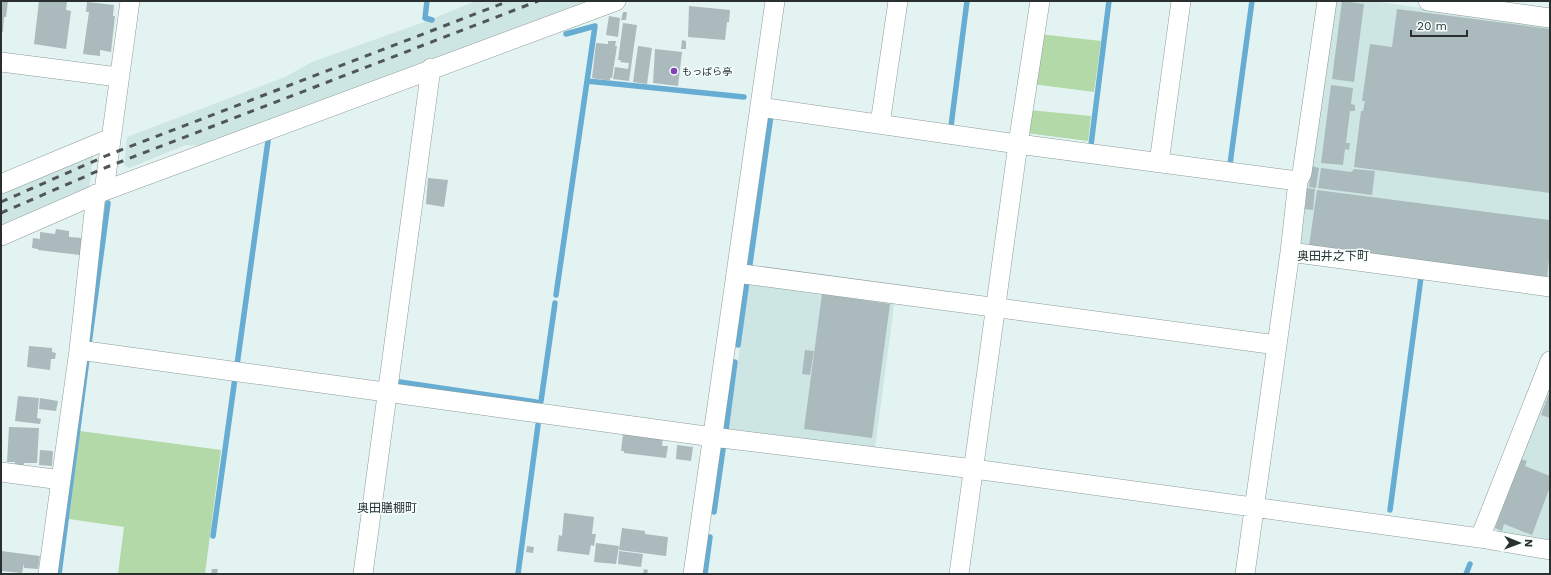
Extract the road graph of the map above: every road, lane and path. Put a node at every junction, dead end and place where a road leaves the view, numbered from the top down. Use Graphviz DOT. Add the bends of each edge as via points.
graph roads {
  1 [pos="130,1"];
  2 [pos="616,1"];
  3 [pos="775,1"];
  4 [pos="898,1"];
  5 [pos="1040,1"];
  6 [pos="1181,1"];
  7 [pos="1326,1"];
  8 [pos="1428,1"];
  9 [pos="1550,18"];
  10 [pos="1,62"];
  11 [pos="431,68"];
  12 [pos="118,77"];
  13 [pos="760,107"];
  14 [pos="880,124"];
  15 [pos="111,138"];
  16 [pos="1018,144"];
  17 [pos="1159,163"];
  18 [pos="1298,181"];
  19 [pos="1,184"];
  20 [pos="100,193"];
  21 [pos="1,236"];
  22 [pos="1290,252"];
  23 [pos="736,274"];
  24 [pos="1550,286"];
  25 [pos="996,308"];
  26 [pos="1277,345"];
  27 [pos="79,350"];
  28 [pos="1550,361"];
  29 [pos="388,393"];
  30 [pos="713,437"];
  31 [pos="974,469"];
  32 [pos="1,472"];
  33 [pos="61,480"];
  34 [pos="1254,507"];
  35 [pos="1480,538"];
  36 [pos="1550,550"];
  37 [pos="48,574"];
  38 [pos="364,574"];
  39 [pos="693,574"];
  40 [pos="959,574"];
  41 [pos="1245,574"];
  1 -- 12 [label="street"];
  2 -- 11 [label="street"];
  3 -- 13 [label="street"];
  4 -- 14 [label="street"];
  5 -- 16 [label="street"];
  6 -- 17 [label="street"];
  7 -- 18 [label="street" via="1302,173"];
  8 -- 9 [label="street"];
  10 -- 12 [label="street"];
  11 -- 20 [label="street"];
  11 -- 29 [label="street"];
  12 -- 15 [label="street"];
  13 -- 14 [label="street"];
  13 -- 23 [label="street"];
  14 -- 16 [label="street"];
  15 -- 19 [label="street"];
  15 -- 20 [label="street"];
  16 -- 17 [label="street"];
  16 -- 25 [label="street"];
  17 -- 18 [label="street"];
  18 -- 22 [label="street"];
  20 -- 21 [label="street"];
  20 -- 27 [label="street"];
  22 -- 24 [label="street"];
  22 -- 26 [label="street"];
  23 -- 25 [label="street"];
  23 -- 30 [label="street"];
  25 -- 26 [label="street"];
  25 -- 31 [label="street"];
  26 -- 34 [label="street"];
  27 -- 29 [label="street"];
  27 -- 33 [label="street"];
  28 -- 35 [label="street"];
  29 -- 30 [label="street"];
  29 -- 38 [label="street"];
  30 -- 31 [label="street"];
  30 -- 39 [label="street"];
  31 -- 34 [label="street"];
  31 -- 40 [label="street"];
  32 -- 33 [label="street"];
  33 -- 37 [label="street"];
  34 -- 35 [label="street"];
  34 -- 41 [label="street"];
  35 -- 36 [label="street"];
}
